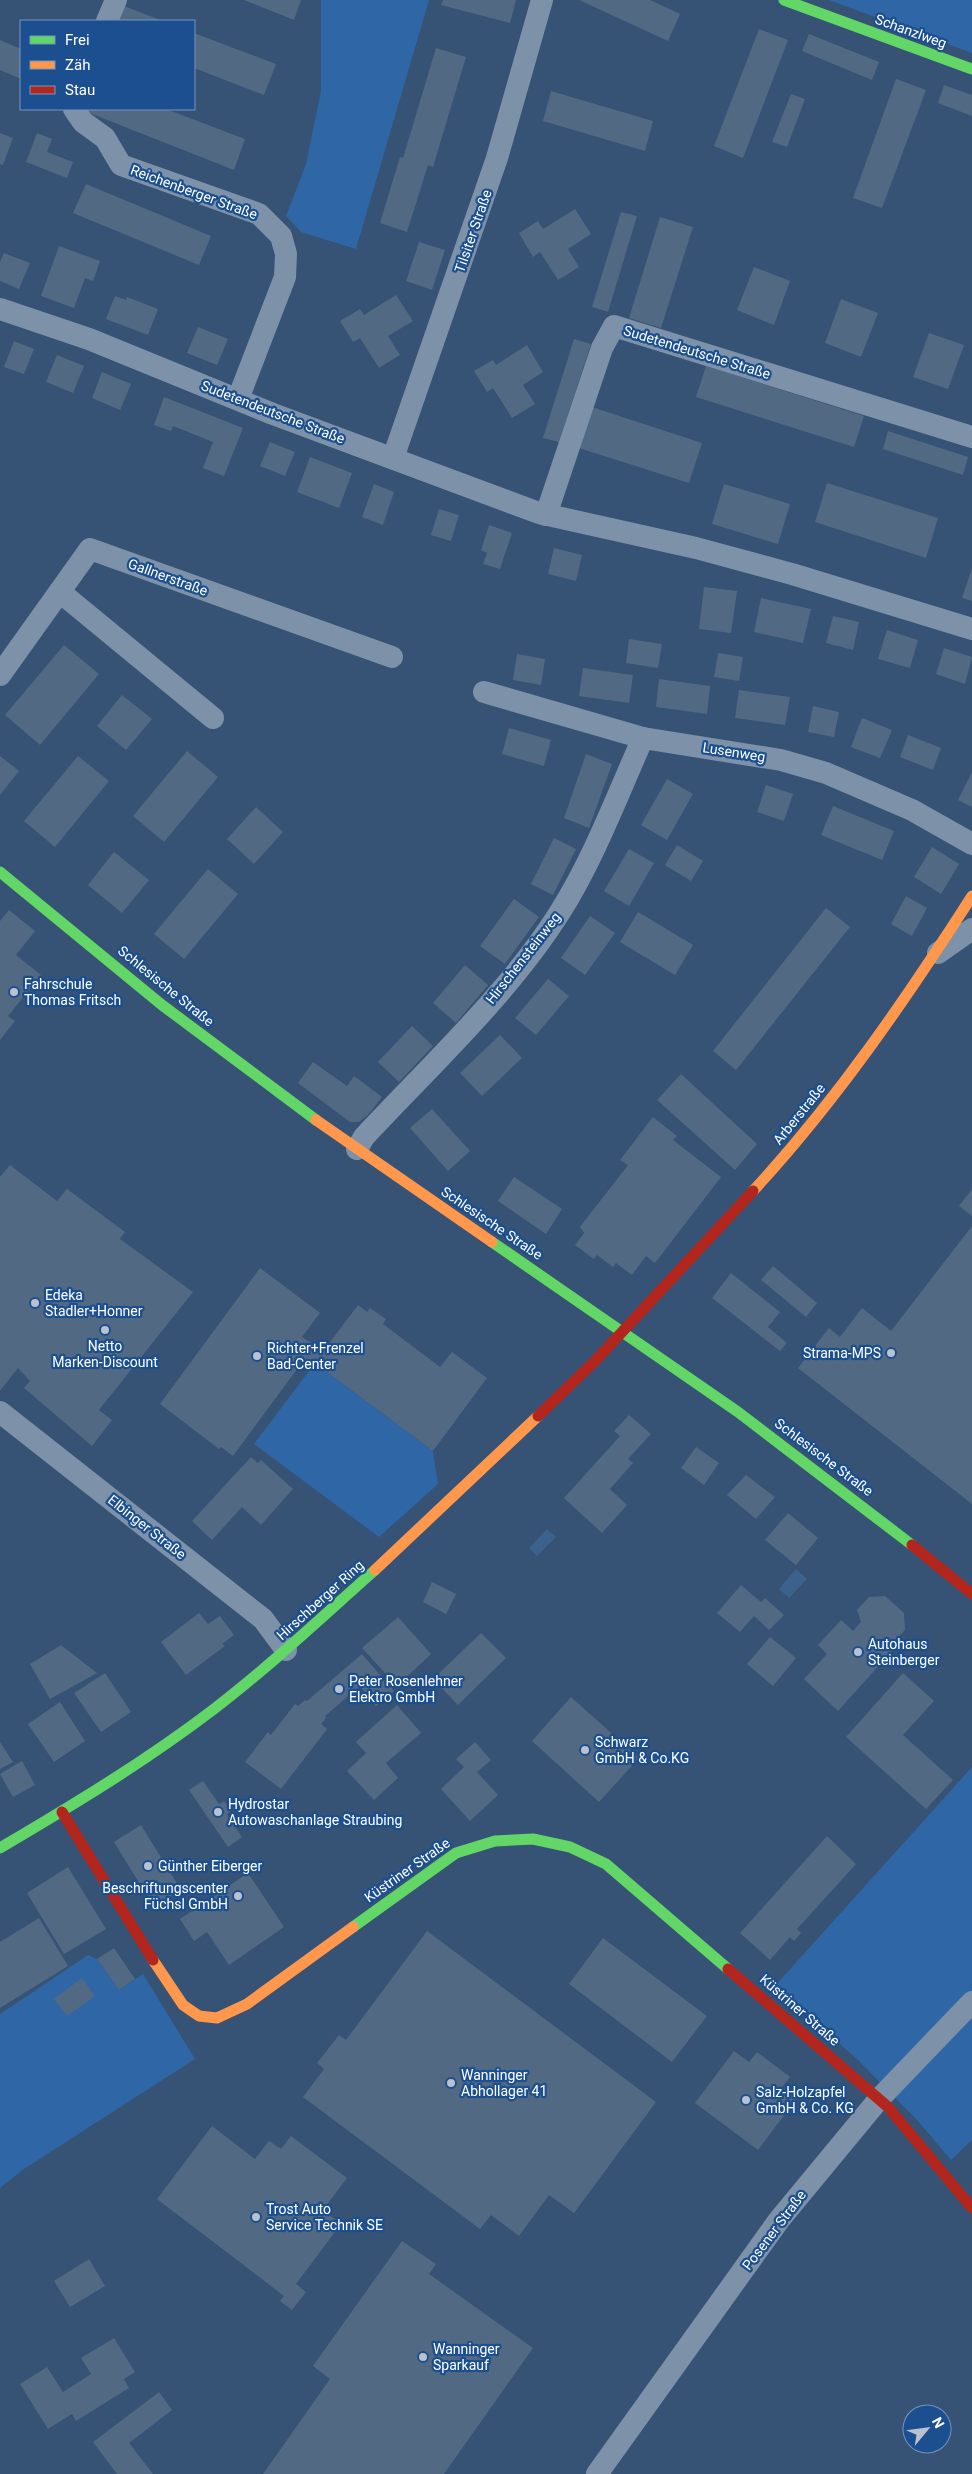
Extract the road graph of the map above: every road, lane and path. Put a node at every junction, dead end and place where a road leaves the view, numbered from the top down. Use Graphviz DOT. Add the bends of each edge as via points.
graph roads {
  1 [pos="116,0"];
  2 [pos="542,0"];
  3 [pos="784,0"];
  4 [pos="107,20"];
  5 [pos="972,70"];
  6 [pos="75,110"];
  7 [pos="0,309"];
  8 [pos="238,399"];
  9 [pos="972,437"];
  10 [pos="393,458"];
  11 [pos="546,515"];
  12 [pos="60,592"];
  13 [pos="972,629"];
  14 [pos="392,657"];
  15 [pos="0,675"];
  16 [pos="484,692"];
  17 [pos="213,718"];
  18 [pos="643,738"];
  19 [pos="972,844"];
  20 [pos="0,872"];
  21 [pos="972,896"];
  22 [pos="972,929"];
  23 [pos="937,954"];
  24 [pos="357,1149"];
  25 [pos="624,1331"];
  26 [pos="0,1412"];
  27 [pos="972,1594"];
  28 [pos="286,1650"];
  29 [pos="62,1812"];
  30 [pos="0,1848"];
  31 [pos="972,2002"];
  32 [pos="879,2099"];
  33 [pos="972,2208"];
  34 [pos="597,2474"];
  1 -- 4 [label="street"];
  2 -- 10 [label="street, Tilsiter Straße" via="497,158"];
  3 -- 5 [label="street, Schanzlweg"];
  6 -- 8 [label="street, Reichenberger Straße" via="83,122 105,138 121,164 259,214 281,236 286,254 285,277"];
  7 -- 8 [label="street, Sudetendeutsche Straße" via="89,339"];
  8 -- 10 [label="street, Sudetendeutsche Straße"];
  9 -- 11 [label="street, Sudetendeutsche Straße" via="614,326 602,348"];
  10 -- 11 [label="street, Sudetendeutsche Straße"];
  11 -- 13 [label="street, Sudetendeutsche Straße" via="696,548"];
  12 -- 14 [label="street, Gallnerstraße" via="90,549"];
  12 -- 15 [label="street, Gallnerstraße"];
  12 -- 17 [label="street"];
  16 -- 18 [label="street, Lusenweg"];
  18 -- 19 [label="street, Lusenweg" via="781,760 826,773 912,810"];
  18 -- 24 [label="street, Hirschensteinweg" via="577,884 559,913 506,983 364,1137"];
  20 -- 24 [label="street, Schlesische Straße" via="237,1062"];
  21 -- 23 [label="street, Arberstraße"];
  22 -- 23 [label="street"];
  23 -- 25 [label="street, Arberstraße" via="790,1151"];
  24 -- 25 [label="street, Schlesische Straße"];
  25 -- 27 [label="street, Schlesische Straße" via="853,1497"];
  25 -- 28 [label="street, Hirschberger Ring" via="394,1554"];
  26 -- 28 [label="street, Elbinger Straße" via="264,1619"];
  28 -- 29 [label="street, Hirschberger Ring" via="214,1709"];
  29 -- 30 [label="street, Hirschberger Ring"];
  29 -- 32 [label="street, Küstriner Straße" via="174,1995 185,2009 200,2018 231,2014 247,2004 456,1853 492,1841 531,1839 569,1845 606,1864"];
  31 -- 32 [label="street, Posener Straße"];
  32 -- 33 [label="street, Küstriner Straße"];
  32 -- 34 [label="street, Posener Straße" via="779,2220"];
}
